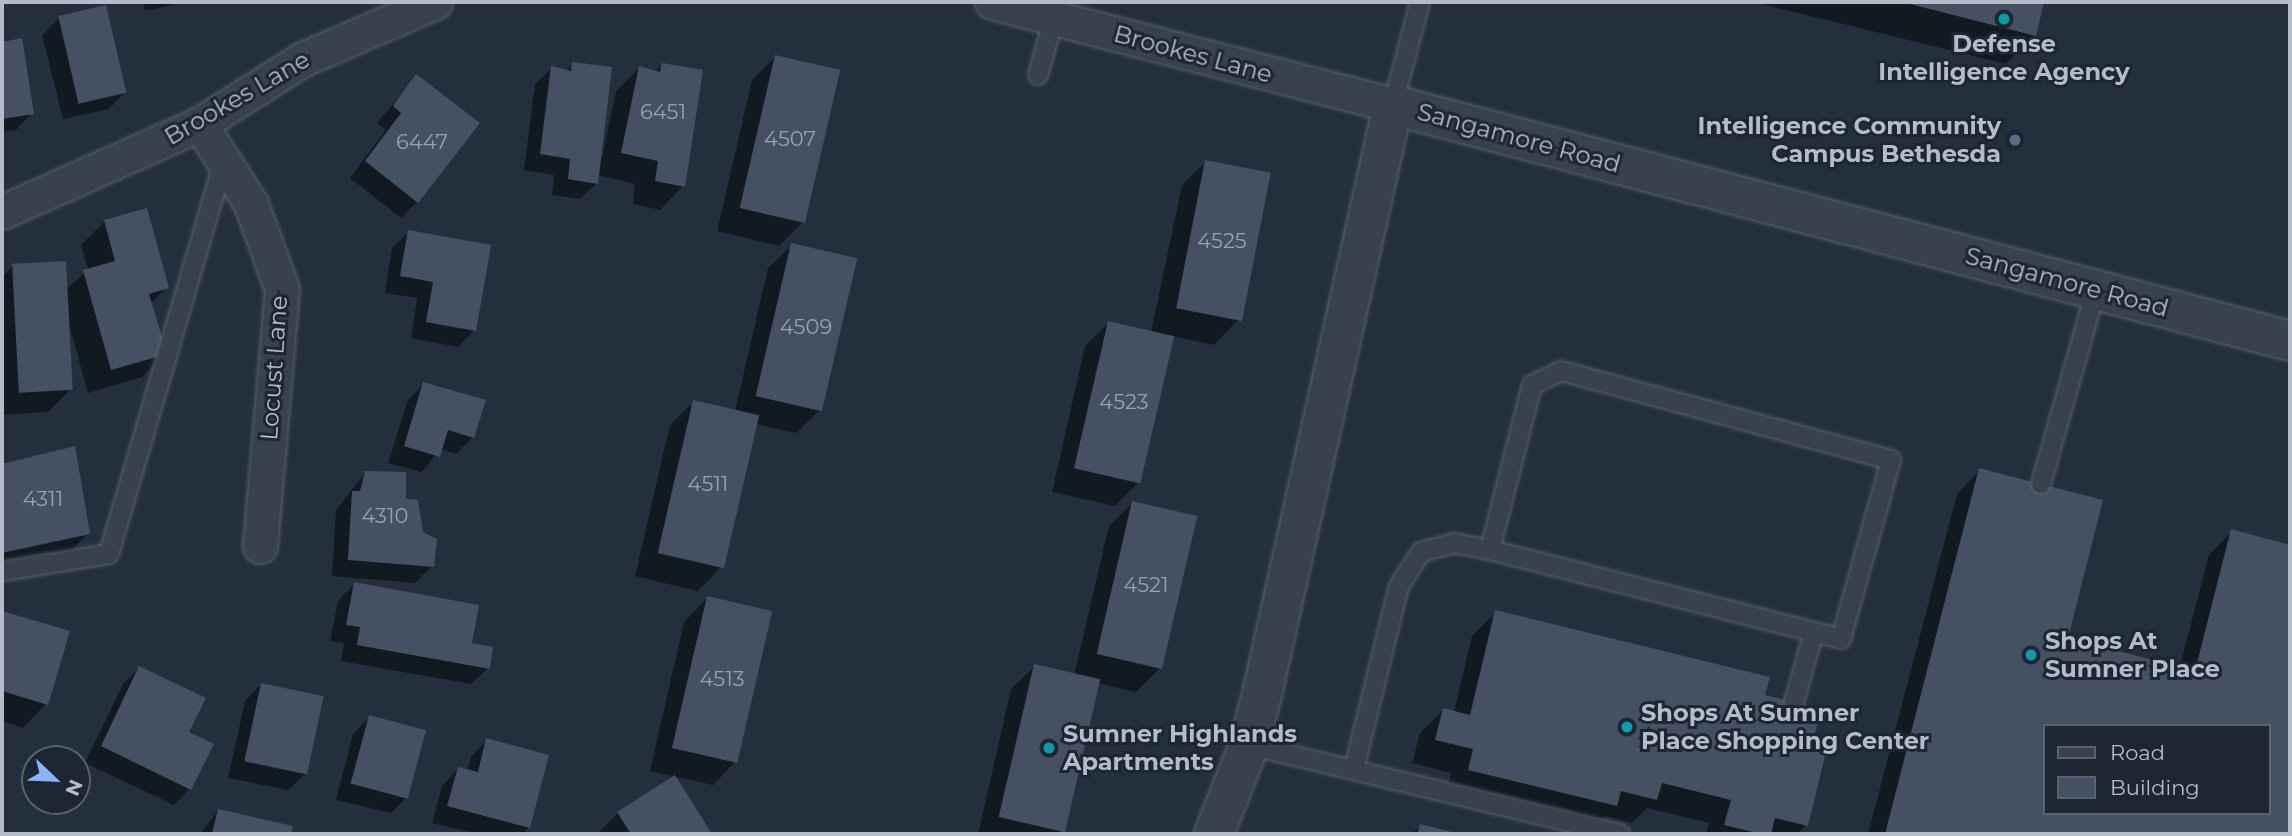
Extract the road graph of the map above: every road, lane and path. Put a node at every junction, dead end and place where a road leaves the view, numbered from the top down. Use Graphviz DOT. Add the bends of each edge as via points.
graph roads {
  1 [pos="435,2"];
  2 [pos="992,2"];
  3 [pos="1420,2"];
  4 [pos="1054,18"];
  5 [pos="1038,75"];
  6 [pos="1393,105"];
  7 [pos="200,124"];
  8 [pos="223,162"];
  9 [pos="2,212"];
  10 [pos="2096,290"];
  11 [pos="2290,341"];
  12 [pos="2041,484"];
  13 [pos="260,546"];
  14 [pos="1490,550"];
  15 [pos="4,571"];
  16 [pos="1814,632"];
  17 [pos="1794,702"];
  18 [pos="1249,745"];
  19 [pos="1354,769"];
  20 [pos="1214,834"];
  21 [pos="1620,834"];
  1 -- 7 [label="street, Brookes Lane" via="303,59"];
  2 -- 4 [label="street, Brookes Lane"];
  3 -- 6 [label="lane"];
  4 -- 5 [label="lane"];
  4 -- 6 [label="street, Brookes Lane"];
  6 -- 10 [label="street, Sangamore Road"];
  6 -- 18 [label="street, Sangamore Road"];
  7 -- 8 [label="street, Locust Lane"];
  7 -- 9 [label="street, Brookes Lane"];
  8 -- 13 [label="street, Locust Lane" via="251,204 282,289"];
  8 -- 15 [label="lane" via="109,554"];
  10 -- 11 [label="street, Sangamore Road"];
  10 -- 12 [label="lane"];
  14 -- 16 [label="lane"];
  14 -- 16 [label="lane" via="1532,385 1560,371 1892,460 1841,639"];
  14 -- 19 [label="lane" via="1454,543 1420,552 1399,586"];
  16 -- 17 [label="lane"];
  18 -- 19 [label="lane"];
  18 -- 20 [label="street, Sangamore Road"];
  19 -- 21 [label="lane"];
}
